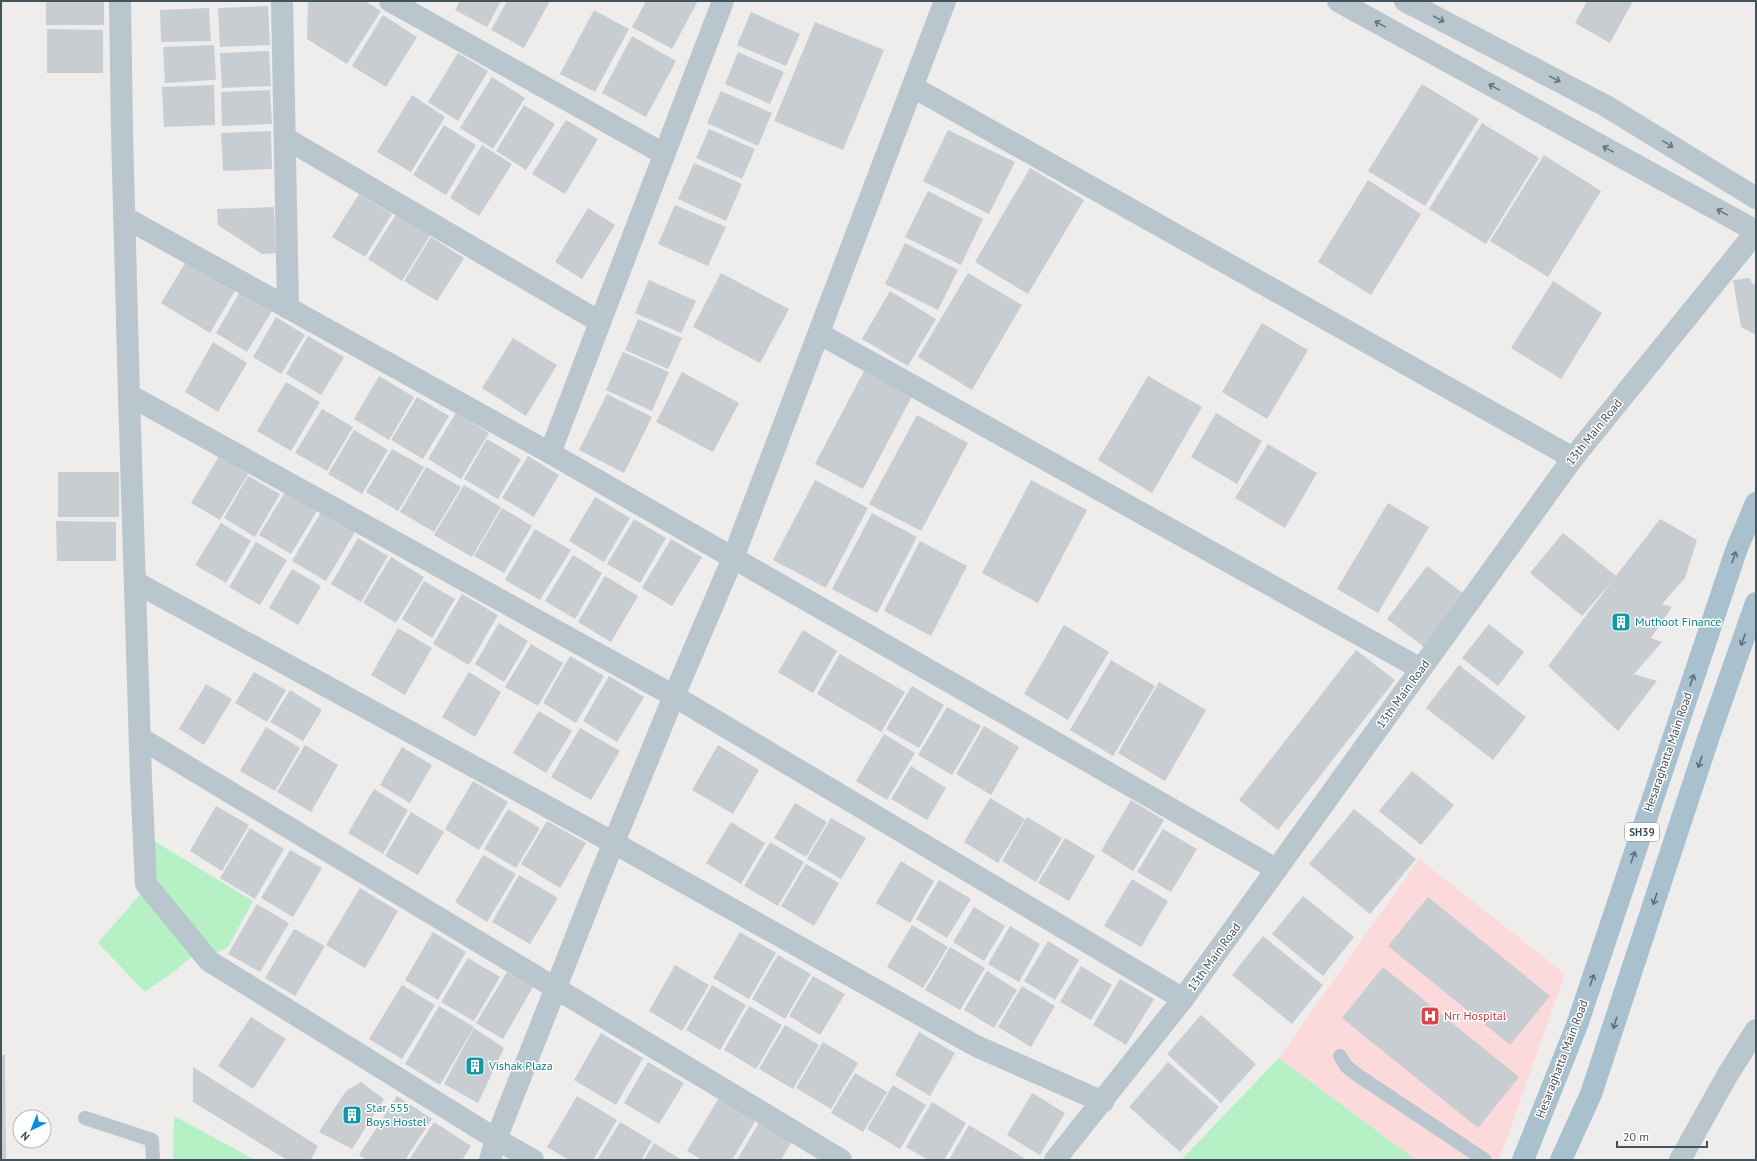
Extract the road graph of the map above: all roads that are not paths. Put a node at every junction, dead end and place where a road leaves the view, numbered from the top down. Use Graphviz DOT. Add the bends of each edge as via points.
graph roads {
  1 [pos="120,1"];
  2 [pos="282,1"];
  3 [pos="390,1"];
  4 [pos="723,1"];
  5 [pos="945,1"];
  6 [pos="1338,1"];
  7 [pos="1405,1"];
  8 [pos="912,87"];
  9 [pos="285,138"];
  10 [pos="664,154"];
  11 [pos="1756,198"];
  12 [pos="124,217"];
  13 [pos="1756,231"];
  14 [pos="288,308"];
  15 [pos="600,322"];
  16 [pos="820,334"];
  17 [pos="129,395"];
  18 [pos="550,453"];
  19 [pos="1573,458"];
  20 [pos="1756,502"];
  21 [pos="733,558"];
  22 [pos="135,582"];
  23 [pos="1756,603"];
  24 [pos="1421,669"];
  25 [pos="674,696"];
  26 [pos="140,738"];
  27 [pos="614,844"];
  28 [pos="1276,869"];
  29 [pos="556,988"];
  30 [pos="1183,999"];
  31 [pos="1756,1030"];
  32 [pos="1340,1056"];
  33 [pos="1103,1102"];
  34 [pos="85,1118"];
  35 [pos="496,1140"];
  36 [pos="153,1160"];
  37 [pos="490,1160"];
  38 [pos="533,1160"];
  39 [pos="841,1160"];
  40 [pos="1055,1160"];
  41 [pos="1485,1160"];
  42 [pos="1523,1160"];
  43 [pos="1561,1160"];
  44 [pos="1680,1160"];
  1 -- 12 [label="street"];
  2 -- 9 [label="street"];
  3 -- 10 [label="street"];
  4 -- 10 [label="street"];
  5 -- 8 [label="street"];
  13 -- 6 [label="street, one-way"];
  7 -- 11 [label="street, one-way" via="1606,106"];
  8 -- 16 [label="street"];
  8 -- 19 [label="street"];
  9 -- 14 [label="street"];
  9 -- 15 [label="street"];
  10 -- 15 [label="street"];
  12 -- 14 [label="street"];
  12 -- 17 [label="street"];
  13 -- 19 [label="street, 13th Main Road"];
  14 -- 18 [label="street"];
  15 -- 18 [label="street"];
  16 -- 21 [label="street"];
  16 -- 24 [label="street"];
  17 -- 22 [label="street"];
  17 -- 25 [label="street"];
  18 -- 21 [label="street"];
  19 -- 24 [label="street, 13th Main Road"];
  42 -- 20 [label="main road, Hesaraghatta Main Road / SH39, one-way" via="1577,1026 1737,548"];
  21 -- 25 [label="street"];
  21 -- 28 [label="street"];
  22 -- 26 [label="street"];
  22 -- 27 [label="street"];
  23 -- 43 [label="main road, one-way" via="1708,739 1591,1094"];
  24 -- 28 [label="street, 13th Main Road"];
  25 -- 27 [label="street"];
  25 -- 30 [label="street"];
  26 -- 29 [label="street"];
  26 -- 35 [label="street" via="146,884 209,961"];
  27 -- 29 [label="street"];
  27 -- 33 [label="street" via="976,1046"];
  28 -- 30 [label="street, 13th Main Road"];
  29 -- 35 [label="street"];
  29 -- 39 [label="street"];
  30 -- 33 [label="street, 13th Main Road"];
  31 -- 44 [label="street"];
  32 -- 41 [label="lane" via="1346,1066 1356,1074"];
  33 -- 40 [label="street, 13th Main Road"];
  34 -- 36 [label="lane" via="152,1140"];
  35 -- 37 [label="street"];
  35 -- 38 [label="street"];
}
